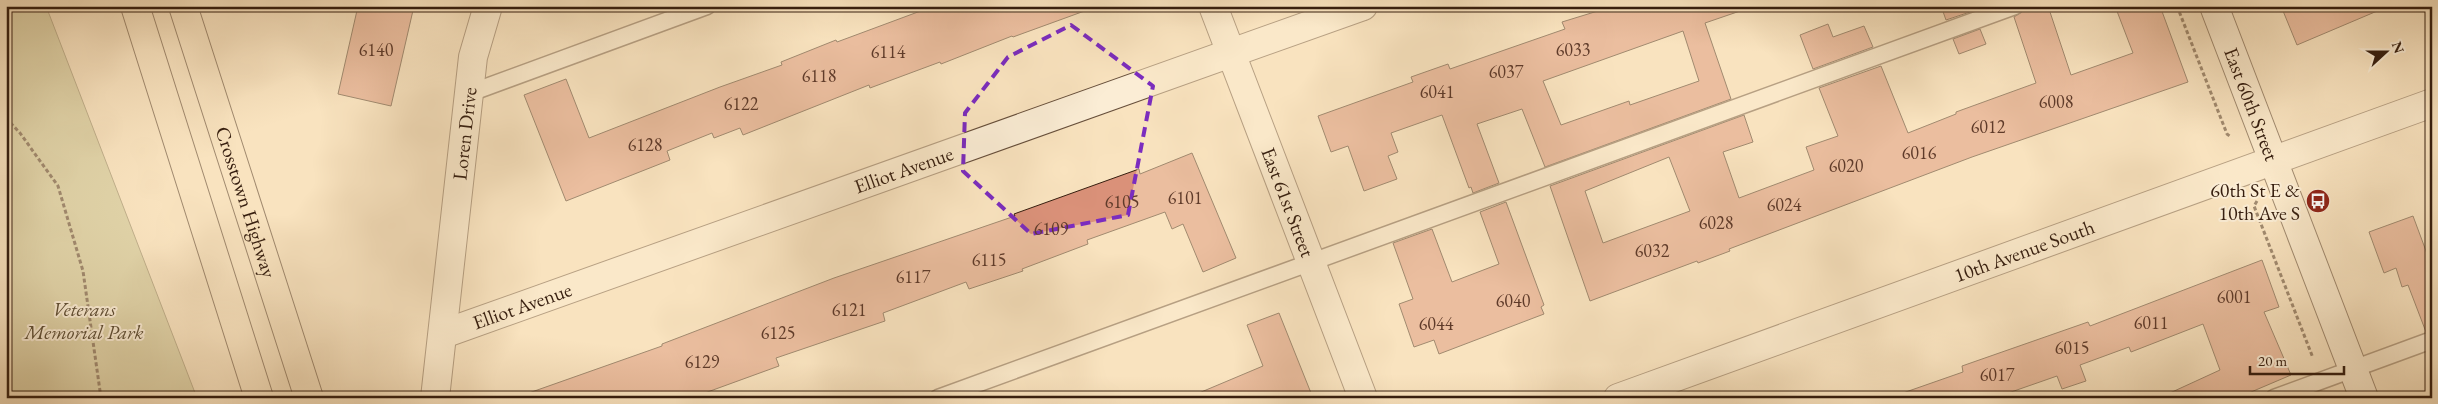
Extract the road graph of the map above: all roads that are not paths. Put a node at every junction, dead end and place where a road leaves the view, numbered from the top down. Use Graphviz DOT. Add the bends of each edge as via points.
graph roads {
  1 [pos="135,6"];
  2 [pos="183,6"];
  3 [pos="488,6"];
  4 [pos="707,6"];
  5 [pos="1213,6"];
  6 [pos="1363,6"];
  7 [pos="2015,6"];
  8 [pos="2214,6"];
  9 [pos="1231,54"];
  10 [pos="470,93"];
  11 [pos="2432,103"];
  12 [pos="2273,160"];
  13 [pos="1312,262"];
  14 [pos="443,334"];
  15 [pos="2432,340"];
  16 [pos="2353,369"];
  17 [pos="259,398"];
  18 [pos="309,398"];
  19 [pos="436,398"];
  20 [pos="938,398"];
  21 [pos="1363,398"];
  22 [pos="1618,398"];
  23 [pos="2274,398"];
  24 [pos="2364,398"];
  1 -- 17 [label="highway"];
  2 -- 18 [label="highway, Crosstown Highway"];
  3 -- 10 [label="street, Loren Drive" via="473,57"];
  4 -- 10 [label="lane"];
  5 -- 9 [label="street, East 61st Street"];
  6 -- 9 [label="street, Elliot Avenue"];
  7 -- 13 [label="lane"];
  8 -- 12 [label="street, East 60th Street"];
  9 -- 13 [label="street, East 61st Street"];
  9 -- 14 [label="street, Elliot Avenue"];
  10 -- 14 [label="street, Loren Drive"];
  11 -- 12 [label="street, 10th Avenue South"];
  12 -- 16 [label="street, East 60th Street"];
  12 -- 22 [label="street, 10th Avenue South"];
  13 -- 20 [label="lane"];
  13 -- 21 [label="street, East 61st Street"];
  14 -- 19 [label="street, Loren Drive"];
  15 -- 16 [label="lane"];
  16 -- 23 [label="lane"];
  16 -- 24 [label="street, East 60th Street"];
}
